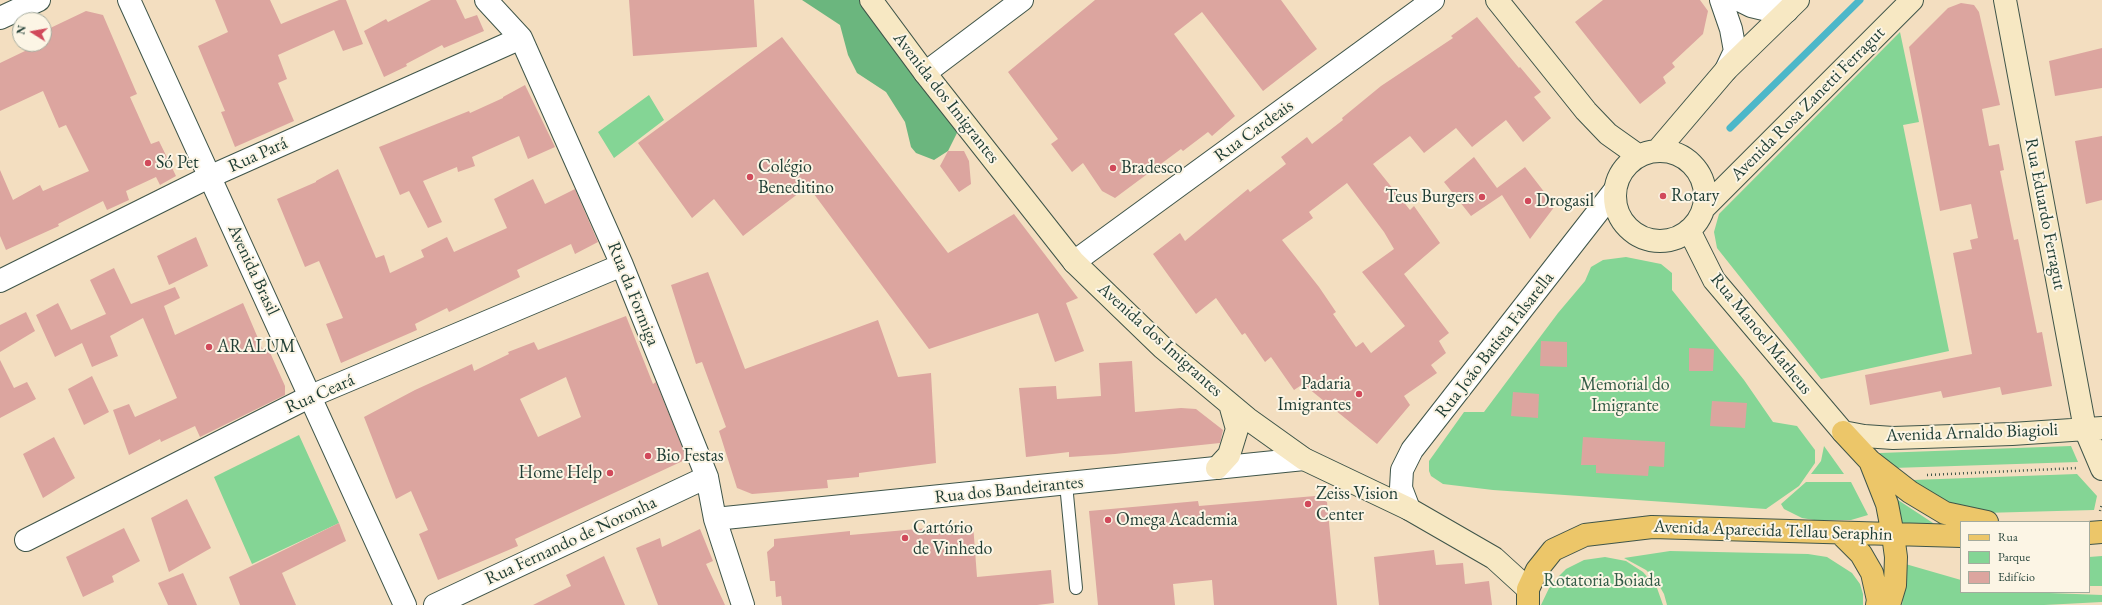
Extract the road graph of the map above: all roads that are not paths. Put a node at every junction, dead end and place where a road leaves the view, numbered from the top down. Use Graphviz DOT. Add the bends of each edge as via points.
graph roads {
  1 [pos="39,0"];
  2 [pos="129,0"];
  3 [pos="486,0"];
  4 [pos="871,0"];
  5 [pos="1022,0"];
  6 [pos="1433,0"];
  7 [pos="1497,0"];
  8 [pos="1721,0"];
  9 [pos="1739,0"];
  10 [pos="1912,0"];
  11 [pos="2005,0"];
  12 [pos="1793,5"];
  13 [pos="0,18"];
  14 [pos="521,38"];
  15 [pos="1726,70"];
  16 [pos="925,73"];
  17 [pos="1648,153"];
  18 [pos="209,177"];
  19 [pos="1615,190"];
  20 [pos="1704,208"];
  21 [pos="1689,230"];
  22 [pos="1074,262"];
  23 [pos="622,265"];
  24 [pos="0,281"];
  25 [pos="311,396"];
  26 [pos="1230,404"];
  27 [pos="2094,428"];
  28 [pos="1843,432"];
  29 [pos="1304,459"];
  30 [pos="1870,461"];
  31 [pos="1217,468"];
  32 [pos="2102,468"];
  33 [pos="707,477"];
  34 [pos="1066,484"];
  35 [pos="1409,509"];
  36 [pos="714,519"];
  37 [pos="1982,521"];
  38 [pos="1840,533"];
  39 [pos="1893,535"];
  40 [pos="1960,536"];
  41 [pos="26,540"];
  42 [pos="1076,588"];
  43 [pos="1528,597"];
  44 [pos="406,605"];
  45 [pos="435,605"];
  46 [pos="743,605"];
  47 [pos="1877,605"];
  48 [pos="1889,605"];
  1 -- 13 [label="street"];
  2 -- 18 [label="street, Avenida Brasil"];
  3 -- 14 [label="street, Rua da Formiga"];
  4 -- 16 [label="main road, Avenida dos Imigrantes"];
  5 -- 16 [label="street"];
  6 -- 22 [label="street, Rua Cardeais"];
  7 -- 17 [label="main road" via="1586,112 1608,134"];
  8 -- 15 [label="street" via="1735,51"];
  9 -- 12 [label="street" via="1772,11"];
  10 -- 20 [label="main road, Avenida Rosa Zanetti Ferragut"];
  11 -- 27 [label="main road, Rua Eduardo Ferragut"];
  12 -- 15 [label="main road"];
  14 -- 18 [label="street, Rua Pará"];
  14 -- 23 [label="street, Rua da Formiga"];
  15 -- 17 [label="main road"];
  16 -- 22 [label="main road, Avenida dos Imigrantes"];
  17 -- 19 [label="main road" via="1627,164 1619,176"];
  17 -- 20 [label="main road" via="1672,152 1685,158 1695,167 1703,180 1706,194"];
  18 -- 24 [label="street, Rua Pará"];
  18 -- 25 [label="street, Avenida Brasil"];
  19 -- 21 [label="main road" via="1619,215 1634,234 1658,242 1676,238"];
  19 -- 35 [label="street, Rua João Batista Falsarella" via="1412,450 1402,470 1401,488"];
  20 -- 21 [label="main road" via="1699,219"];
  21 -- 28 [label="main road, Rua Manoel Matheus" via="1714,280"];
  22 -- 26 [label="main road, Avenida dos Imigrantes" via="1163,348"];
  23 -- 25 [label="street, Rua Ceará"];
  23 -- 33 [label="street, Rua da Formiga"];
  25 -- 41 [label="street, Rua Ceará"];
  25 -- 44 [label="street, Avenida Brasil"];
  26 -- 29 [label="main road, Avenida dos Imigrantes"];
  26 -- 31 [label="main road" via="1237,429 1229,455"];
  27 -- 28 [label="main road, Avenida Arnaldo Biagioli" via="1893,438"];
  27 -- 32 [label="main road, Rua Eduardo Ferragut"];
  28 -- 30 [label="main road"];
  29 -- 31 [label="street, Rua dos Bandeirantes"];
  29 -- 35 [label="main road, Avenida dos Imigrantes"];
  30 -- 37 [label="main road" via="1910,492 1946,513"];
  30 -- 39 [label="main road" via="1887,504"];
  31 -- 34 [label="street, Rua dos Bandeirantes"];
  33 -- 36 [label="street, Rua da Formiga"];
  33 -- 45 [label="street, Rua Fernando de Noronha"];
  34 -- 36 [label="street, Rua dos Bandeirantes"];
  34 -- 42 [label="lane"];
  35 -- 43 [label="main road, Avenida dos Imigrantes" via="1494,558"];
  36 -- 46 [label="street, Rua da Formiga"];
  38 -- 39 [label="main road, Avenida Aparecida Tellau Seraphin"];
  38 -- 43 [label="main road, Avenida Aparecida Tellau Seraphin" via="1652,527 1585,535 1553,550 1537,570"];
  38 -- 47 [label="main road" via="1860,554 1872,573"];
  39 -- 40 [label="main road, Avenida Aparecida Tellau Seraphin"];
  39 -- 48 [label="main road" via="1896,557 1895,585"];
}
